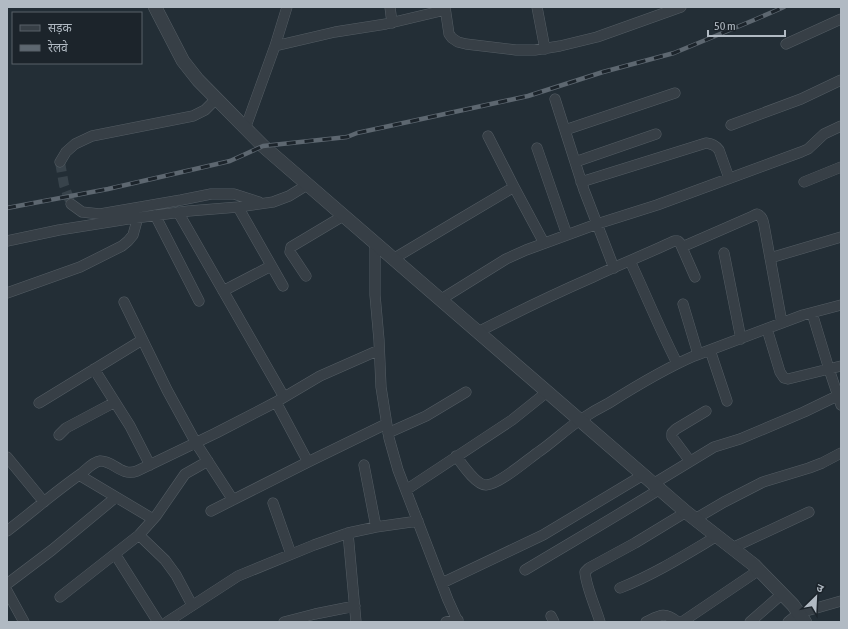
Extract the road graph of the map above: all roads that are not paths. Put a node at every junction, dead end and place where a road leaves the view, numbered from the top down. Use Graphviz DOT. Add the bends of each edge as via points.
graph roads {
  1 [pos="155,7"];
  2 [pos="287,7"];
  3 [pos="390,7"];
  4 [pos="537,7"];
  5 [pos="681,7"];
  6 [pos="445,9"];
  7 [pos="841,19"];
  8 [pos="392,22"];
  9 [pos="786,44"];
  10 [pos="275,46"];
  11 [pos="545,48"];
  12 [pos="841,80"];
  13 [pos="675,93"];
  14 [pos="555,98"];
  15 [pos="216,99"];
  16 [pos="731,125"];
  17 [pos="841,126"];
  18 [pos="245,129"];
  19 [pos="565,130"];
  20 [pos="656,134"];
  21 [pos="488,136"];
  22 [pos="538,148"];
  23 [pos="60,162"];
  24 [pos="575,162"];
  25 [pos="841,167"];
  26 [pos="729,178"];
  27 [pos="581,182"];
  28 [pos="804,182"];
  29 [pos="307,185"];
  30 [pos="514,187"];
  31 [pos="261,203"];
  32 [pos="71,204"];
  33 [pos="238,207"];
  34 [pos="178,212"];
  35 [pos="155,215"];
  36 [pos="343,216"];
  37 [pos="138,217"];
  38 [pos="597,224"];
  39 [pos="567,235"];
  40 [pos="841,238"];
  41 [pos="7,241"];
  42 [pos="375,243"];
  43 [pos="544,243"];
  44 [pos="682,247"];
  45 [pos="724,253"];
  46 [pos="770,258"];
  47 [pos="393,259"];
  48 [pos="630,261"];
  49 [pos="271,266"];
  50 [pos="614,268"];
  51 [pos="306,276"];
  52 [pos="695,277"];
  53 [pos="283,286"];
  54 [pos="223,291"];
  55 [pos="7,293"];
  56 [pos="440,300"];
  57 [pos="199,301"];
  58 [pos="124,302"];
  59 [pos="683,304"];
  60 [pos="841,305"];
  61 [pos="812,313"];
  62 [pos="782,323"];
  63 [pos="767,329"];
  64 [pos="478,332"];
  65 [pos="741,339"];
  66 [pos="142,340"];
  67 [pos="380,350"];
  68 [pos="710,350"];
  69 [pos="698,354"];
  70 [pos="677,363"];
  71 [pos="841,366"];
  72 [pos="94,369"];
  73 [pos="829,369"];
  74 [pos="466,392"];
  75 [pos="547,392"];
  76 [pos="280,400"];
  77 [pos="839,400"];
  78 [pos="727,401"];
  79 [pos="115,402"];
  80 [pos="39,403"];
  81 [pos="706,411"];
  82 [pos="580,420"];
  83 [pos="387,428"];
  84 [pos="58,435"];
  85 [pos="196,443"];
  86 [pos="841,452"];
  87 [pos="456,456"];
  88 [pos="7,457"];
  89 [pos="208,461"];
  90 [pos="690,461"];
  91 [pos="308,462"];
  92 [pos="150,465"];
  93 [pos="364,465"];
  94 [pos="79,475"];
  95 [pos="643,475"];
  96 [pos="656,487"];
  97 [pos="406,490"];
  98 [pos="116,497"];
  99 [pos="233,500"];
  100 [pos="44,502"];
  101 [pos="273,503"];
  102 [pos="211,511"];
  103 [pos="809,512"];
  104 [pos="690,516"];
  105 [pos="154,519"];
  106 [pos="418,521"];
  107 [pos="376,527"];
  108 [pos="7,531"];
  109 [pos="348,533"];
  110 [pos="139,535"];
  111 [pos="717,536"];
  112 [pos="732,548"];
  113 [pos="115,554"];
  114 [pos="291,554"];
  115 [pos="525,570"];
  116 [pos="759,570"];
  117 [pos="442,583"];
  118 [pos="7,584"];
  119 [pos="620,588"];
  120 [pos="7,591"];
  121 [pos="782,594"];
  122 [pos="60,597"];
  123 [pos="841,601"];
  124 [pos="192,605"];
  125 [pos="355,606"];
  126 [pos="802,618"];
  127 [pos="458,621"];
  128 [pos="24,622"];
  129 [pos="158,622"];
  130 [pos="167,622"];
  131 [pos="284,622"];
  132 [pos="356,622"];
  133 [pos="446,622"];
  134 [pos="600,622"];
  135 [pos="646,622"];
  136 [pos="678,622"];
  137 [pos="682,622"];
  138 [pos="750,622"];
  139 [pos="788,622"];
  1 -- 15 [label="street" via="183,62"];
  2 -- 10 [label="street"];
  3 -- 8 [label="street"];
  4 -- 11 [label="street"];
  5 -- 11 [label="street" via="597,37"];
  6 -- 8 [label="street"];
  6 -- 11 [label="street" via="449,34 458,42 516,50"];
  7 -- 9 [label="street"];
  8 -- 10 [label="street"];
  10 -- 18 [label="street"];
  12 -- 16 [label="street" via="801,99"];
  13 -- 19 [label="street"];
  14 -- 19 [label="street"];
  15 -- 18 [label="street"];
  15 -- 23 [label="street" via="193,116 92,136 74,144"];
  17 -- 26 [label="street" via="824,134 808,149"];
  18 -- 29 [label="street"];
  19 -- 24 [label="street"];
  20 -- 24 [label="street"];
  21 -- 30 [label="street"];
  22 -- 39 [label="street"];
  24 -- 27 [label="street"];
  25 -- 28 [label="street"];
  26 -- 27 [label="street" via="719,150 716,146 706,143"];
  26 -- 38 [label="street"];
  27 -- 38 [label="street"];
  29 -- 31 [label="street" via="289,196"];
  29 -- 36 [label="street"];
  30 -- 43 [label="street"];
  30 -- 47 [label="street"];
  31 -- 32 [label="street" via="234,194 211,194 100,214 82,212"];
  31 -- 33 [label="street"];
  33 -- 34 [label="street"];
  33 -- 49 [label="street"];
  34 -- 35 [label="street"];
  34 -- 54 [label="street"];
  35 -- 37 [label="street"];
  35 -- 57 [label="street"];
  36 -- 42 [label="street"];
  36 -- 51 [label="street" via="291,247 290,252"];
  37 -- 41 [label="street"];
  37 -- 55 [label="street" via="133,235 122,246 80,267"];
  38 -- 39 [label="street"];
  38 -- 50 [label="street"];
  39 -- 43 [label="street"];
  40 -- 46 [label="street"];
  42 -- 47 [label="street"];
  42 -- 67 [label="street" via="375,295"];
  43 -- 56 [label="street" via="506,259"];
  44 -- 46 [label="street" via="757,214 762,219"];
  44 -- 48 [label="street" via="678,241 674,241"];
  44 -- 52 [label="street"];
  45 -- 65 [label="street"];
  46 -- 62 [label="street"];
  47 -- 56 [label="street"];
  48 -- 50 [label="street"];
  48 -- 70 [label="street"];
  49 -- 53 [label="street"];
  49 -- 54 [label="street"];
  50 -- 64 [label="street"];
  54 -- 76 [label="street"];
  56 -- 64 [label="street"];
  58 -- 66 [label="street"];
  59 -- 69 [label="street"];
  60 -- 61 [label="street"];
  61 -- 62 [label="street"];
  61 -- 73 [label="street"];
  62 -- 63 [label="street"];
  63 -- 65 [label="street"];
  63 -- 73 [label="street" via="784,378"];
  64 -- 75 [label="street"];
  65 -- 68 [label="street"];
  66 -- 72 [label="street"];
  66 -- 85 [label="street"];
  67 -- 76 [label="street" via="320,376"];
  67 -- 83 [label="street" via="381,387"];
  68 -- 69 [label="street"];
  68 -- 78 [label="street"];
  69 -- 70 [label="street"];
  70 -- 82 [label="street"];
  71 -- 73 [label="street"];
  72 -- 79 [label="street"];
  72 -- 80 [label="street"];
  73 -- 77 [label="street"];
  74 -- 83 [label="street" via="421,418"];
  75 -- 82 [label="street"];
  75 -- 87 [label="street" via="512,420"];
  76 -- 85 [label="street"];
  76 -- 91 [label="street"];
  77 -- 90 [label="street" via="714,448"];
  79 -- 84 [label="street" via="66,428"];
  79 -- 92 [label="street"];
  81 -- 90 [label="street" via="672,433 672,437"];
  82 -- 87 [label="street" via="539,452 488,486 477,482"];
  82 -- 95 [label="street"];
  83 -- 91 [label="street"];
  83 -- 97 [label="street"];
  85 -- 89 [label="street"];
  85 -- 92 [label="street"];
  86 -- 104 [label="street" via="809,468 763,482"];
  87 -- 97 [label="street"];
  88 -- 100 [label="street"];
  89 -- 99 [label="street"];
  89 -- 105 [label="street" via="185,474"];
  90 -- 96 [label="street"];
  91 -- 99 [label="street"];
  92 -- 94 [label="street" via="132,473 101,461"];
  93 -- 107 [label="street"];
  94 -- 98 [label="street"];
  94 -- 100 [label="street"];
  95 -- 96 [label="street"];
  95 -- 117 [label="street" via="543,535"];
  96 -- 104 [label="street"];
  96 -- 115 [label="street" via="610,520"];
  97 -- 106 [label="street"];
  98 -- 105 [label="street"];
  98 -- 118 [label="street"];
  99 -- 102 [label="street"];
  100 -- 108 [label="street"];
  101 -- 114 [label="street"];
  103 -- 112 [label="street"];
  104 -- 111 [label="street"];
  104 -- 134 [label="street" via="634,542 585,572"];
  105 -- 110 [label="street"];
  106 -- 107 [label="street"];
  106 -- 117 [label="street"];
  107 -- 109 [label="street"];
  109 -- 114 [label="street"];
  109 -- 125 [label="street"];
  110 -- 113 [label="street"];
  110 -- 124 [label="street" via="165,560"];
  111 -- 112 [label="street"];
  111 -- 119 [label="street" via="648,576"];
  112 -- 116 [label="street"];
  113 -- 122 [label="street"];
  113 -- 129 [label="street"];
  114 -- 124 [label="street" via="238,576"];
  116 -- 121 [label="street"];
  116 -- 137 [label="street"];
  117 -- 127 [label="street"];
  120 -- 128 [label="street"];
  121 -- 126 [label="street"];
  121 -- 138 [label="street"];
  123 -- 126 [label="street"];
  124 -- 130 [label="street"];
  125 -- 131 [label="street"];
  125 -- 132 [label="street"];
  126 -- 139 [label="street"];
  127 -- 133 [label="street"];
  135 -- 136 [label="street" via="661,615 667,615"];
}
